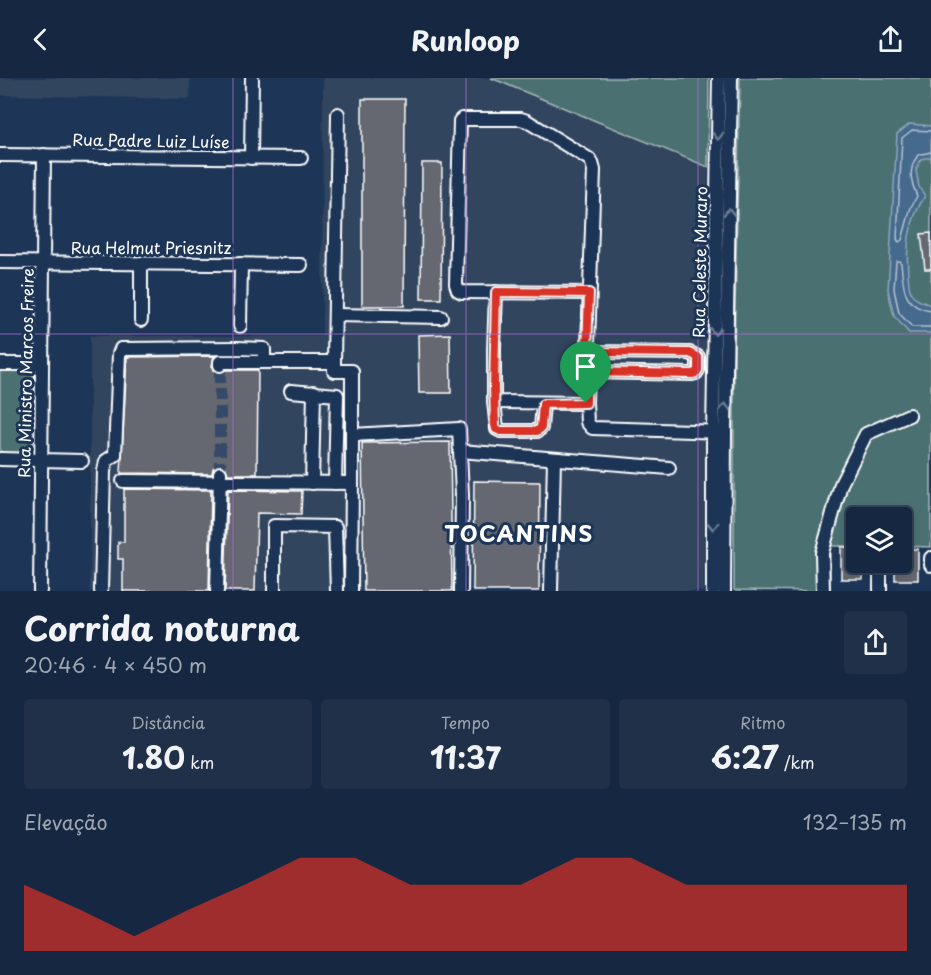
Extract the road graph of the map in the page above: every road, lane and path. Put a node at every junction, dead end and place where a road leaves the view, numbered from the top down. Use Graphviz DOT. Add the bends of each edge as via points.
graph roads {
  1 [pos="252,78"];
  2 [pos="719,78"];
  3 [pos="731,78"];
  4 [pos="338,114"];
  5 [pos="0,155"];
  6 [pos="44,155"];
  7 [pos="251,158"];
  8 [pos="301,158"];
  9 [pos="0,262"];
  10 [pos="43,262"];
  11 [pos="141,263"];
  12 [pos="241,264"];
  13 [pos="301,265"];
  14 [pos="496,292"];
  15 [pos="589,293"];
  16 [pos="335,315"];
  17 [pos="441,316"];
  18 [pos="141,320"];
  19 [pos="240,326"];
  20 [pos="587,352"];
  21 [pos="264,362"];
  22 [pos="334,362"];
  23 [pos="0,364"];
  24 [pos="42,364"];
  25 [pos="220,365"];
  26 [pos="587,372"];
  27 [pos="291,391"];
  28 [pos="314,392"];
  29 [pos="494,402"];
  30 [pos="586,403"];
  31 [pos="543,404"];
  32 [pos="909,416"];
  33 [pos="719,432"];
  34 [pos="352,435"];
  35 [pos="460,451"];
  36 [pos="0,459"];
  37 [pos="554,459"];
  38 [pos="41,460"];
  39 [pos="82,461"];
  40 [pos="669,468"];
  41 [pos="220,477"];
  42 [pos="123,481"];
  43 [pos="312,483"];
  44 [pos="335,483"];
  45 [pos="352,483"];
  46 [pos="931,558"];
  47 [pos="931,565"];
  48 [pos="880,573"];
  49 [pos="40,591"];
  50 [pos="100,591"];
  51 [pos="217,591"];
  52 [pos="274,591"];
  53 [pos="326,591"];
  54 [pos="337,591"];
  55 [pos="351,591"];
  56 [pos="461,591"];
  57 [pos="551,591"];
  58 [pos="713,591"];
  59 [pos="724,591"];
  60 [pos="823,591"];
  61 [pos="880,591"];
  1 -- 7 [label="street"];
  2 -- 33 [label="street, Rua Celeste Muraro, one-way"];
  33 -- 3 [label="street, Rua Celeste Muraro, one-way"];
  4 -- 16 [label="street"];
  5 -- 6 [label="street, Rua Padre Luiz Luíse"];
  6 -- 7 [label="street, Rua Padre Luiz Luíse"];
  6 -- 10 [label="street, Rua Ministro Marcos Freire"];
  7 -- 8 [label="street, Rua Padre Luiz Luíse"];
  9 -- 10 [label="street, Rua Helmut Priesnitz"];
  10 -- 11 [label="street, Rua Helmut Priesnitz"];
  10 -- 24 [label="street, Rua Ministro Marcos Freire"];
  11 -- 12 [label="street, Rua Helmut Priesnitz"];
  11 -- 18 [label="street"];
  12 -- 13 [label="street, Rua Helmut Priesnitz"];
  12 -- 19 [label="street"];
  14 -- 15 [label="street"];
  14 -- 15 [label="street" via="462,292 456,284 462,119 527,121 592,163"];
  14 -- 29 [label="street"];
  15 -- 20 [label="street"];
  16 -- 17 [label="street"];
  16 -- 22 [label="street"];
  20 -- 26 [label="street"];
  20 -- 26 [label="street" via="690,353 698,357 698,370 692,374"];
  21 -- 22 [label="street"];
  21 -- 25 [label="street"];
  21 -- 50 [label="street" via="264,349 121,349 115,455 106,461 104,471"];
  22 -- 34 [label="street" via="334,371 351,371"];
  23 -- 24 [label="street"];
  24 -- 38 [label="street, Rua Ministro Marcos Freire"];
  26 -- 30 [label="street"];
  27 -- 28 [label="street"];
  28 -- 43 [label="street"];
  28 -- 44 [label="street" via="338,395"];
  29 -- 31 [label="street"];
  29 -- 31 [label="street" via="495,425 501,431 537,431 541,428"];
  30 -- 31 [label="street"];
  30 -- 33 [label="street" via="587,422 592,428"];
  32 -- 60 [label="street" via="866,434 841,484 822,553"];
  33 -- 58 [label="street, Rua Celeste Muraro, one-way"];
  33 -- 59 [label="street, Rua Celeste Muraro"];
  34 -- 35 [label="street" via="459,429"];
  34 -- 45 [label="street"];
  35 -- 37 [label="street"];
  35 -- 56 [label="street"];
  36 -- 38 [label="street"];
  37 -- 40 [label="street"];
  37 -- 57 [label="street"];
  38 -- 39 [label="street"];
  38 -- 49 [label="street, Rua Ministro Marcos Freire"];
  41 -- 42 [label="street"];
  41 -- 43 [label="street"];
  41 -- 51 [label="street"];
  43 -- 44 [label="street"];
  44 -- 45 [label="street"];
  45 -- 55 [label="street"];
  46 -- 47 [label="street"];
  48 -- 61 [label="street"];
  52 -- 54 [label="street" via="274,526 335,527"];
  53 -- 54 [label="street"];
  54 -- 55 [label="street"];
}
